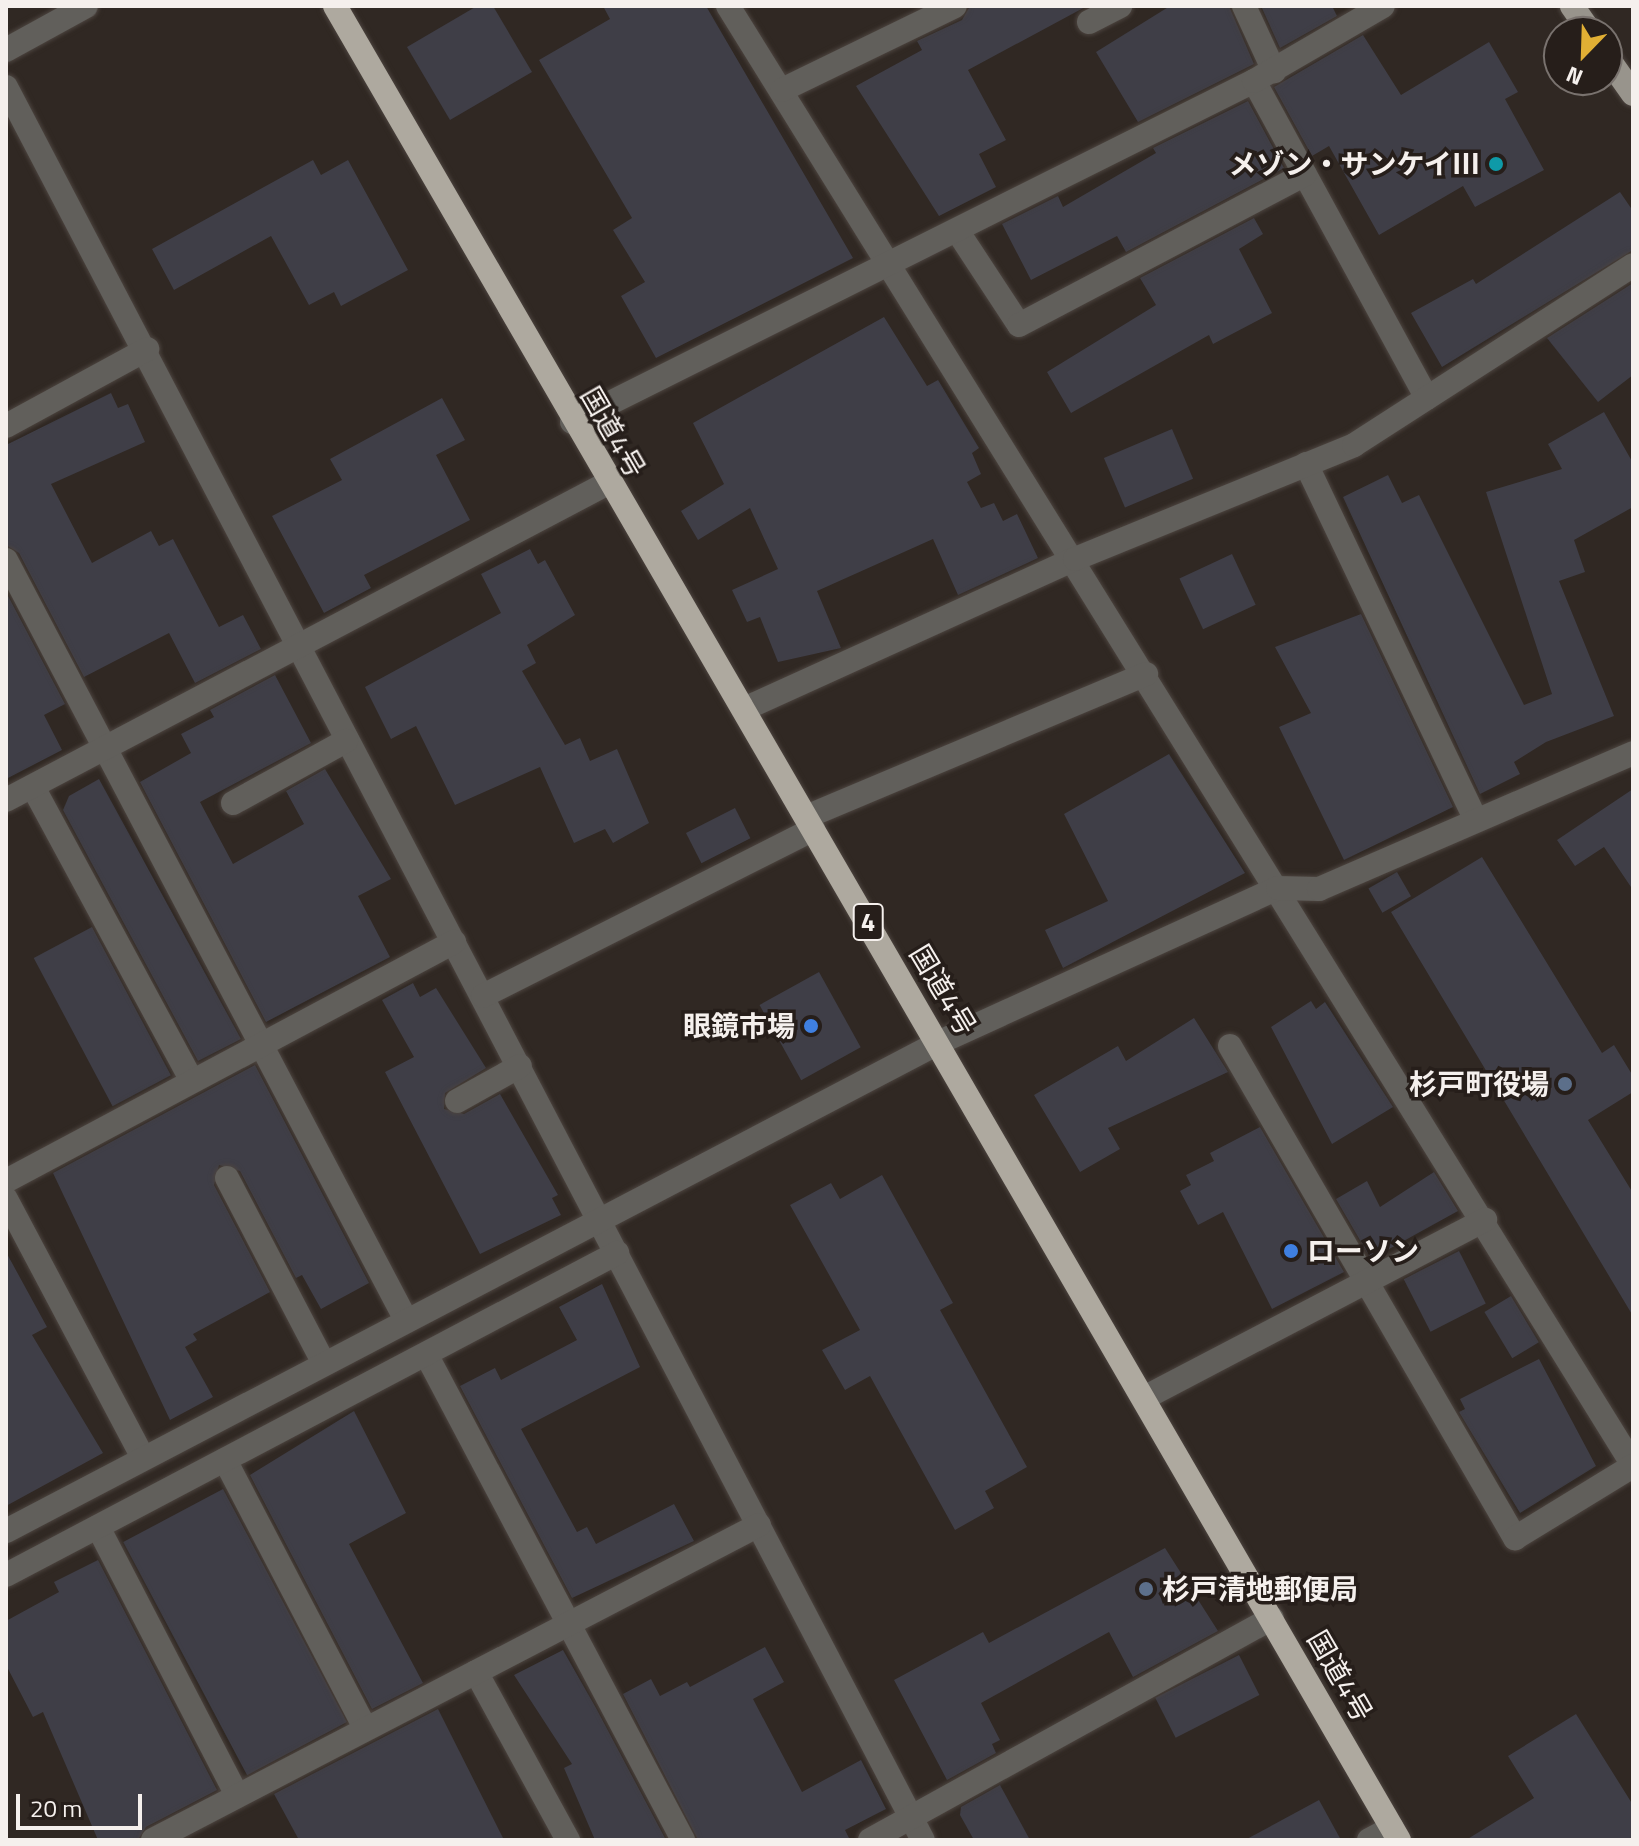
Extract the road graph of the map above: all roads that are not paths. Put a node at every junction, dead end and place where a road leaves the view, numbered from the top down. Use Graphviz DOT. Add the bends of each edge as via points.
graph roads {
  1 [pos="86,6"];
  2 [pos="335,6"];
  3 [pos="728,6"];
  4 [pos="955,6"];
  5 [pos="1120,6"];
  6 [pos="1244,6"];
  7 [pos="1383,6"];
  8 [pos="1089,22"];
  9 [pos="6,50"];
  10 [pos="1264,76"];
  11 [pos="6,87"];
  12 [pos="782,90"];
  13 [pos="1305,174"];
  14 [pos="958,232"];
  15 [pos="1633,265"];
  16 [pos="888,268"];
  17 [pos="147,349"];
  18 [pos="1427,398"];
  19 [pos="572,422"];
  20 [pos="6,426"];
  21 [pos="1306,464"];
  22 [pos="608,483"];
  23 [pos="1075,559"];
  24 [pos="6,560"];
  25 [pos="297,649"];
  26 [pos="1146,674"];
  27 [pos="744,709"];
  28 [pos="346,741"];
  29 [pos="106,749"];
  30 [pos="1633,753"];
  31 [pos="33,787"];
  32 [pos="6,800"];
  33 [pos="233,803"];
  34 [pos="1476,821"];
  35 [pos="809,823"];
  36 [pos="1278,888"];
  37 [pos="454,942"];
  38 [pos="483,996"];
  39 [pos="940,1042"];
  40 [pos="261,1045"];
  41 [pos="1230,1046"];
  42 [pos="520,1066"];
  43 [pos="192,1081"];
  44 [pos="457,1101"];
  45 [pos="227,1178"];
  46 [pos="6,1181"];
  47 [pos="6,1199"];
  48 [pos="597,1215"];
  49 [pos="1485,1220"];
  50 [pos="617,1253"];
  51 [pos="1362,1284"];
  52 [pos="405,1318"];
  53 [pos="426,1354"];
  54 [pos="323,1362"];
  55 [pos="1144,1398"];
  56 [pos="143,1458"];
  57 [pos="225,1460"];
  58 [pos="1633,1466"];
  59 [pos="759,1525"];
  60 [pos="98,1527"];
  61 [pos="6,1531"];
  62 [pos="6,1575"];
  63 [pos="1272,1618"];
  64 [pos="567,1623"];
  65 [pos="476,1672"];
  66 [pos="365,1728"];
  67 [pos="237,1795"];
  68 [pos="917,1829"];
  69 [pos="1396,1834"];
  70 [pos="153,1840"];
  71 [pos="568,1840"];
  72 [pos="683,1840"];
  73 [pos="870,1840"];
  74 [pos="1369,1840"];
  1 -- 9 [label="street"];
  2 -- 19 [label="highway, 国道4号 / 4"];
  3 -- 12 [label="street"];
  4 -- 12 [label="street"];
  5 -- 8 [label="street"];
  6 -- 10 [label="street"];
  7 -- 10 [label="street"];
  10 -- 13 [label="street"];
  10 -- 14 [label="street"];
  11 -- 17 [label="street"];
  12 -- 16 [label="street"];
  13 -- 14 [label="street" via="1019,325"];
  13 -- 18 [label="street"];
  14 -- 16 [label="street"];
  15 -- 18 [label="street"];
  16 -- 19 [label="street"];
  16 -- 23 [label="street"];
  17 -- 20 [label="street"];
  17 -- 25 [label="street"];
  18 -- 21 [label="street" via="1354,445"];
  19 -- 22 [label="highway, 国道4号 / 4"];
  21 -- 23 [label="street"];
  21 -- 34 [label="street"];
  22 -- 25 [label="street"];
  22 -- 27 [label="highway, 国道4号 / 4"];
  23 -- 26 [label="street"];
  23 -- 27 [label="street"];
  24 -- 29 [label="street"];
  25 -- 28 [label="street"];
  25 -- 29 [label="street"];
  26 -- 35 [label="street"];
  26 -- 36 [label="street"];
  27 -- 35 [label="highway, 国道4号 / 4"];
  28 -- 33 [label="street"];
  28 -- 37 [label="street"];
  29 -- 31 [label="street"];
  29 -- 40 [label="street"];
  30 -- 34 [label="street"];
  31 -- 32 [label="street"];
  31 -- 43 [label="street"];
  34 -- 36 [label="street" via="1319,889"];
  35 -- 38 [label="street"];
  35 -- 39 [label="highway, 国道4号 / 4"];
  36 -- 39 [label="street"];
  36 -- 49 [label="street"];
  37 -- 38 [label="street"];
  37 -- 40 [label="street"];
  38 -- 42 [label="street"];
  39 -- 48 [label="street"];
  39 -- 55 [label="highway, 国道4号 / 4"];
  40 -- 43 [label="street"];
  40 -- 52 [label="street"];
  41 -- 51 [label="street"];
  42 -- 44 [label="street"];
  42 -- 48 [label="street"];
  43 -- 46 [label="street"];
  45 -- 54 [label="street"];
  47 -- 56 [label="street"];
  48 -- 50 [label="street"];
  48 -- 52 [label="street"];
  49 -- 51 [label="street"];
  49 -- 58 [label="street"];
  50 -- 53 [label="street"];
  50 -- 59 [label="street"];
  51 -- 55 [label="street"];
  51 -- 58 [label="street" via="1515,1538"];
  52 -- 54 [label="street"];
  53 -- 57 [label="street"];
  53 -- 64 [label="street"];
  54 -- 56 [label="street"];
  55 -- 63 [label="highway, 国道4号 / 4"];
  56 -- 61 [label="street"];
  57 -- 60 [label="street"];
  57 -- 66 [label="street"];
  59 -- 64 [label="street"];
  59 -- 68 [label="street"];
  60 -- 62 [label="street"];
  60 -- 67 [label="street"];
  63 -- 68 [label="street"];
  63 -- 69 [label="highway, 国道4号 / 4"];
  64 -- 65 [label="street"];
  64 -- 72 [label="street"];
  65 -- 66 [label="street"];
  65 -- 71 [label="street"];
  66 -- 67 [label="street"];
  67 -- 70 [label="street"];
  68 -- 73 [label="street"];
  69 -- 74 [label="street"];
}
